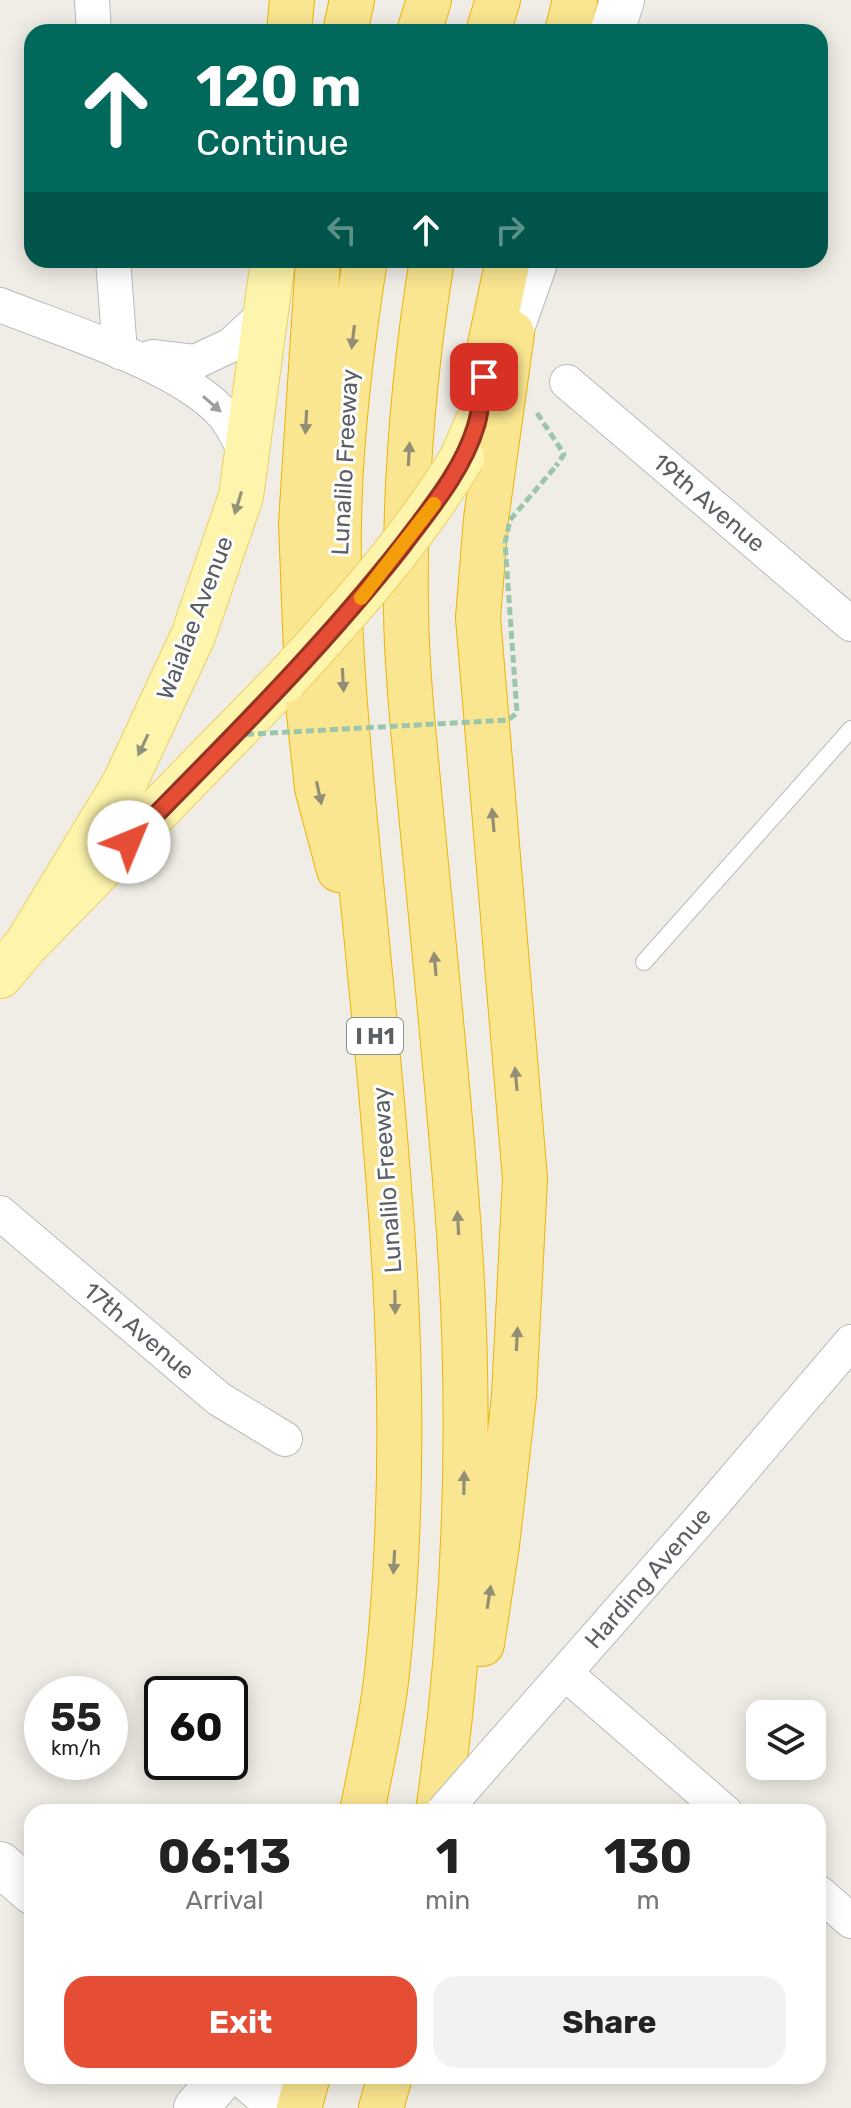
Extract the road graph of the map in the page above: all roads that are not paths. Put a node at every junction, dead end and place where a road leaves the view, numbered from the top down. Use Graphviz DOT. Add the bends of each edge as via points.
graph roads {
  1 [pos="92,0"];
  2 [pos="292,0"];
  3 [pos="311,0"];
  4 [pos="352,0"];
  5 [pos="429,0"];
  6 [pos="498,0"];
  7 [pos="575,0"];
  8 [pos="622,0"];
  9 [pos="94,24"];
  10 [pos="290,24"];
  11 [pos="306,24"];
  12 [pos="347,24"];
  13 [pos="422,24"];
  14 [pos="490,24"];
  15 [pos="569,24"];
  16 [pos="614,24"];
  17 [pos="114,268"];
  18 [pos="272,268"];
  19 [pos="317,268"];
  20 [pos="364,268"];
  21 [pos="431,268"];
  22 [pos="506,268"];
  23 [pos="533,268"];
  24 [pos="0,305"];
  25 [pos="268,311"];
  26 [pos="512,333"];
  27 [pos="120,352"];
  28 [pos="567,382"];
  29 [pos="469,442"];
  30 [pos="248,457"];
  31 [pos="851,624"];
  32 [pos="851,729"];
  33 [pos="13,960"];
  34 [pos="644,962"];
  35 [pos="372,996"];
  36 [pos="0,1213"];
  37 [pos="851,1342"];
  38 [pos="285,1439"];
  39 [pos="565,1673"];
  40 [pos="363,1804"];
  41 [pos="442,1804"];
  42 [pos="448,1804"];
  43 [pos="455,1804"];
  44 [pos="716,1804"];
  45 [pos="0,1864"];
  46 [pos="24,1885"];
  47 [pos="826,1899"];
  48 [pos="851,1921"];
  49 [pos="216,2084"];
  50 [pos="254,2084"];
  51 [pos="306,2084"];
  52 [pos="196,2108"];
  53 [pos="282,2108"];
  54 [pos="299,2108"];
  1 -- 9 [label="street"];
  2 -- 10 [label="highway"];
  3 -- 11 [label="main road"];
  4 -- 12 [label="highway"];
  5 -- 13 [label="highway"];
  6 -- 14 [label="highway"];
  7 -- 15 [label="highway"];
  8 -- 16 [label="main road"];
  17 -- 27 [label="street"];
  18 -- 25 [label="main road, Waialae Avenue"];
  19 -- 35 [label="highway, one-way" via="301,523 308,704 317,788"];
  20 -- 35 [label="highway, Lunalilo Freeway / I H1, one-way" via="345,412 340,620"];
  41 -- 21 [label="highway, one-way" via="464,1484 462,1298 406,615 410,429"];
  22 -- 29 [label="highway"];
  23 -- 26 [label="main road, Waialae Avenue"];
  24 -- 27 [label="street"];
  25 -- 27 [label="street" via="231,345 195,362"];
  25 -- 30 [label="main road, Waialae Avenue"];
  26 -- 29 [label="main road, Waialae Avenue"];
  43 -- 26 [label="highway, one-way" via="499,1530 514,1396 525,1179 478,618"];
  27 -- 30 [label="street, one-way" via="187,382 224,414"];
  28 -- 31 [label="street, 19th Avenue"];
  29 -- 33 [label="main road, Waialae Avenue, bridge" via="431,508 370,587 234,735"];
  30 -- 33 [label="main road, Waialae Avenue, one-way" via="241,496 193,636 124,784"];
  32 -- 34 [label="lane"];
  35 -- 40 [label="highway, Lunalilo Freeway / I H1, one-way" via="390,1191 398,1485 387,1675"];
  36 -- 38 [label="street, 17th Avenue" via="219,1399"];
  37 -- 39 [label="street, Harding Avenue"];
  39 -- 42 [label="street, Harding Avenue, bridge"];
  39 -- 44 [label="street"];
  45 -- 46 [label="main road"];
  47 -- 48 [label="street"];
  49 -- 52 [label="main road"];
  50 -- 53 [label="main road"];
  51 -- 54 [label="highway"];
}
